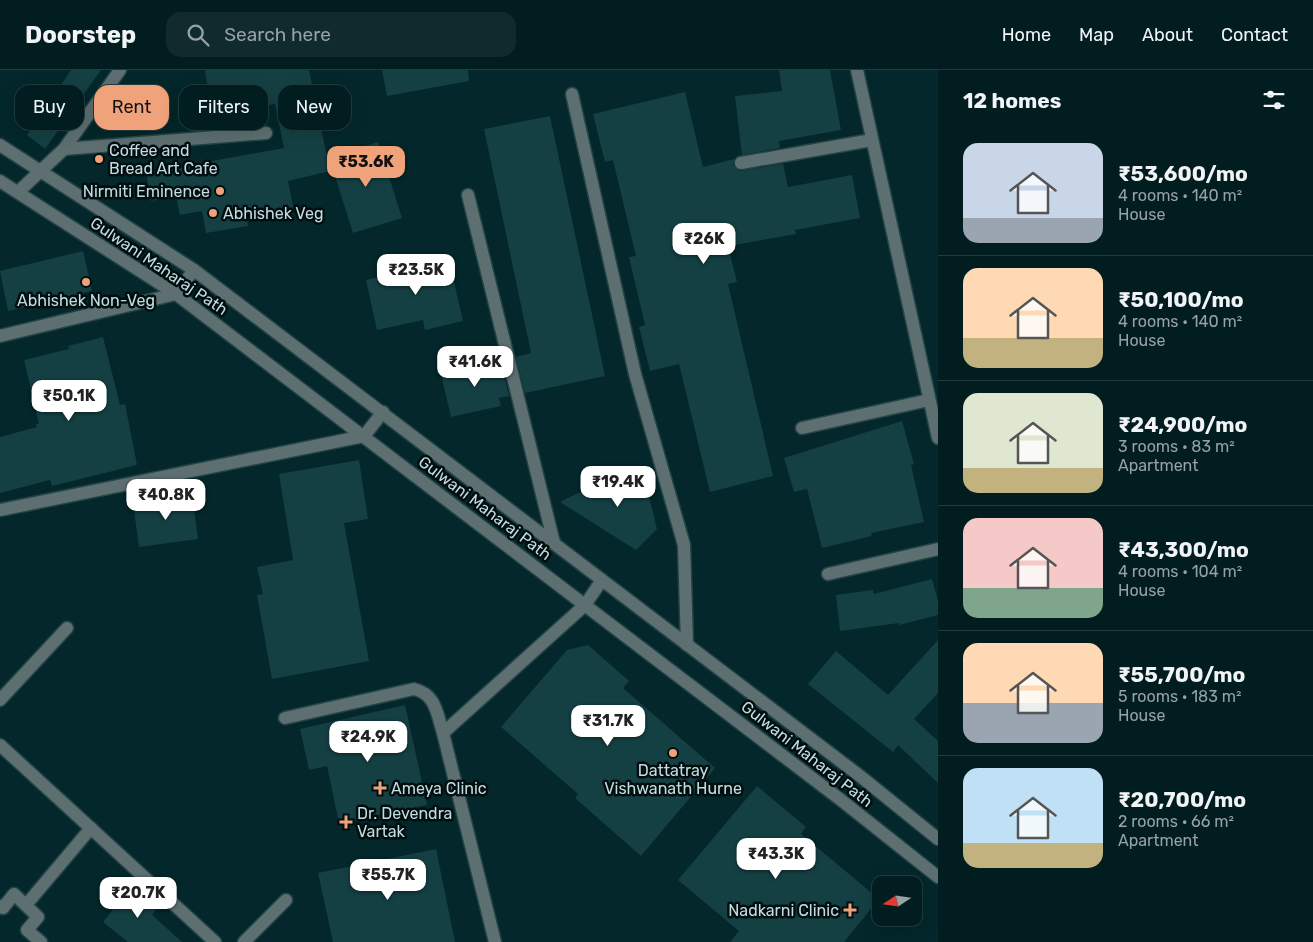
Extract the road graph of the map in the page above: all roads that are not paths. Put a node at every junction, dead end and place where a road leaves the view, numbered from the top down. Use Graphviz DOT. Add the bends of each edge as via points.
graph roads {
  1 [pos="120,70"];
  2 [pos="857,70"];
  3 [pos="572,94"];
  4 [pos="266,133"];
  5 [pos="872,140"];
  6 [pos="0,145"];
  7 [pos="64,149"];
  8 [pos="741,163"];
  9 [pos="40,171"];
  10 [pos="0,180"];
  11 [pos="18,192"];
  12 [pos="468,195"];
  13 [pos="194,270"];
  14 [pos="176,294"];
  15 [pos="0,336"];
  16 [pos="929,400"];
  17 [pos="383,412"];
  18 [pos="802,428"];
  19 [pos="364,436"];
  20 [pos="938,438"];
  21 [pos="0,510"];
  22 [pos="554,543"];
  23 [pos="938,549"];
  24 [pos="828,574"];
  25 [pos="602,580"];
  26 [pos="585,605"];
  27 [pos="67,628"];
  28 [pos="687,645"];
  29 [pos="0,700"];
  30 [pos="285,718"];
  31 [pos="443,733"];
  32 [pos="0,745"];
  33 [pos="91,828"];
  34 [pos="938,839"];
  35 [pos="938,877"];
  36 [pos="286,900"];
  37 [pos="26,905"];
  38 [pos="0,906"];
  39 [pos="41,942"];
  40 [pos="215,942"];
  41 [pos="244,942"];
  42 [pos="495,942"];
  1 -- 7 [label="street"];
  2 -- 5 [label="street"];
  3 -- 28 [label="street" via="635,374 684,545"];
  4 -- 7 [label="street"];
  5 -- 8 [label="street"];
  5 -- 16 [label="street"];
  6 -- 9 [label="street, Gulwani Maharaj Path"];
  7 -- 9 [label="street"];
  9 -- 11 [label="street"];
  9 -- 13 [label="street, Gulwani Maharaj Path"];
  10 -- 11 [label="street, Gulwani Maharaj Path"];
  11 -- 14 [label="street, Gulwani Maharaj Path"];
  12 -- 22 [label="street"];
  13 -- 14 [label="street"];
  13 -- 17 [label="street, Gulwani Maharaj Path"];
  14 -- 15 [label="street"];
  14 -- 19 [label="street, Gulwani Maharaj Path"];
  16 -- 18 [label="street"];
  16 -- 20 [label="street"];
  17 -- 19 [label="street"];
  17 -- 22 [label="street, Gulwani Maharaj Path"];
  19 -- 21 [label="street"];
  19 -- 26 [label="street, Gulwani Maharaj Path"];
  22 -- 25 [label="street, Gulwani Maharaj Path"];
  23 -- 24 [label="street"];
  25 -- 26 [label="street"];
  25 -- 28 [label="street, Gulwani Maharaj Path"];
  26 -- 31 [label="street"];
  26 -- 35 [label="street, Gulwani Maharaj Path"];
  27 -- 29 [label="street"];
  28 -- 34 [label="street, Gulwani Maharaj Path"];
  30 -- 31 [label="street" via="414,689 432,698"];
  31 -- 42 [label="street"];
  32 -- 33 [label="street"];
  33 -- 37 [label="street"];
  33 -- 40 [label="street"];
  36 -- 41 [label="street"];
  37 -- 38 [label="street" via="14,894 3,908"];
  37 -- 39 [label="street" via="38,917 27,930"];
}
